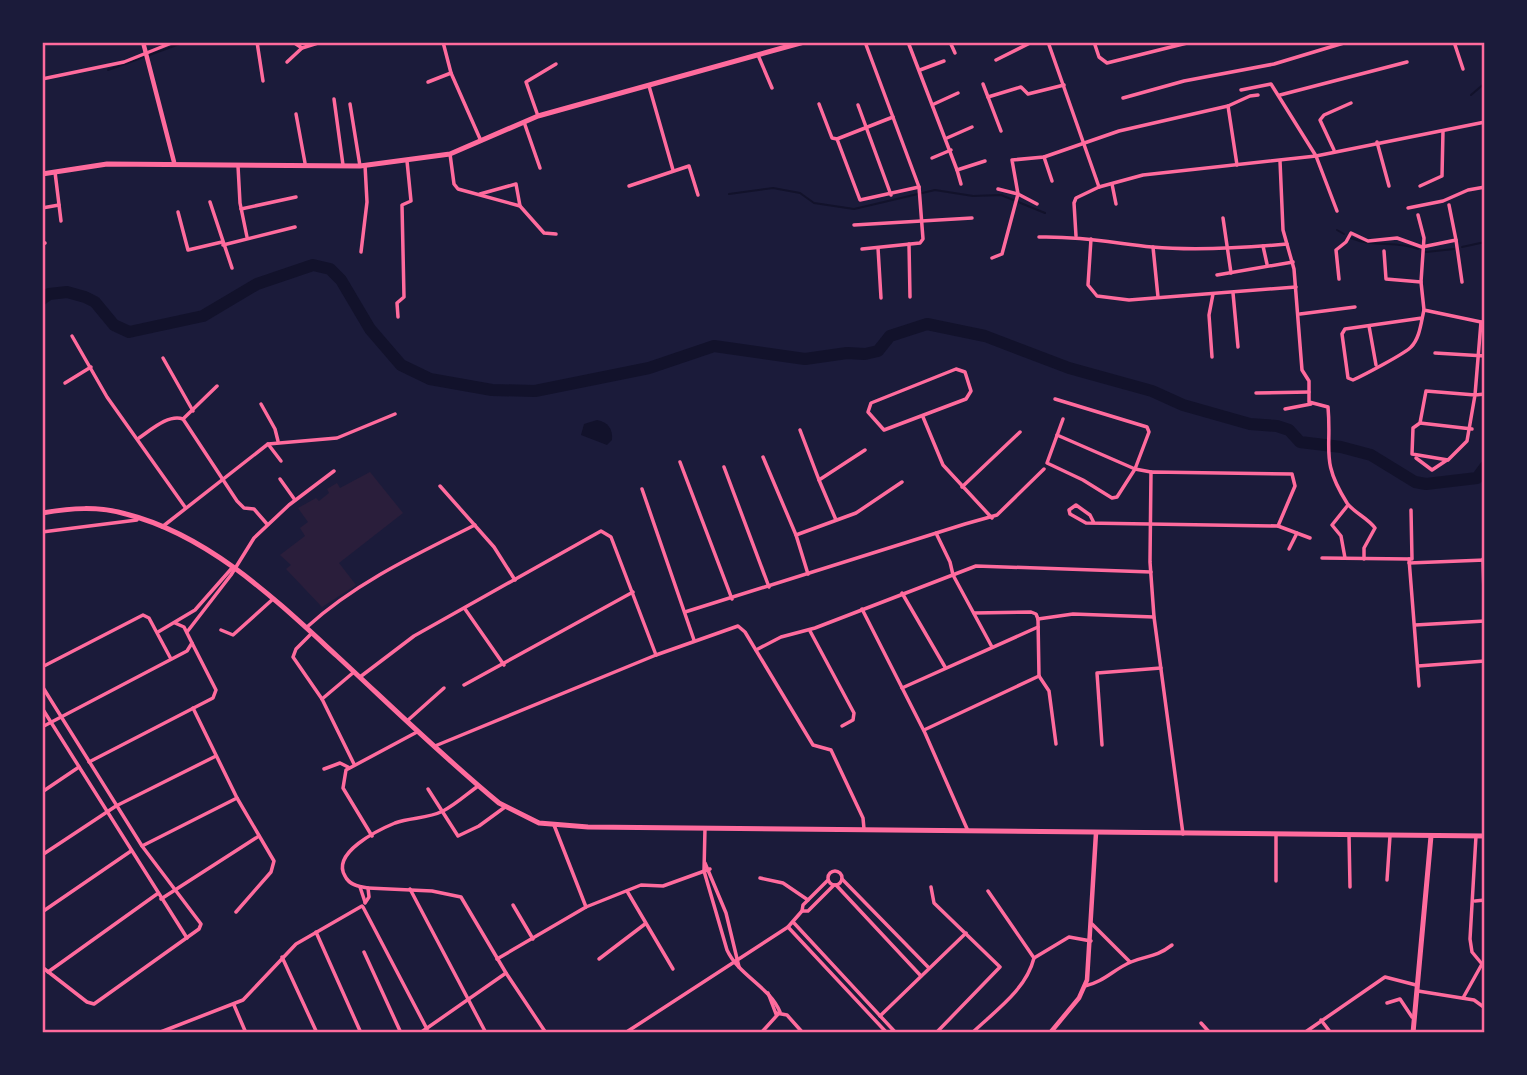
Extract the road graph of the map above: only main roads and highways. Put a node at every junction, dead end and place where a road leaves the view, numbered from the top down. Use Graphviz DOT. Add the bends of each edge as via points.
graph roads {
  1 [pos="804,42"];
  2 [pos="42,174"];
  3 [pos="42,513"];
  4 [pos="1431,836"];
  5 [pos="1485,836"];
  6 [pos="1413,1033"];
  1 -- 2 [label="main road" via="538,116 450,154 363,165 107,164"];
  3 -- 4 [label="main road" via="97,508 147,521 233,568 273,598 478,786 528,820 704,831"];
  4 -- 5 [label="main road"];
  4 -- 6 [label="main road"];
}
